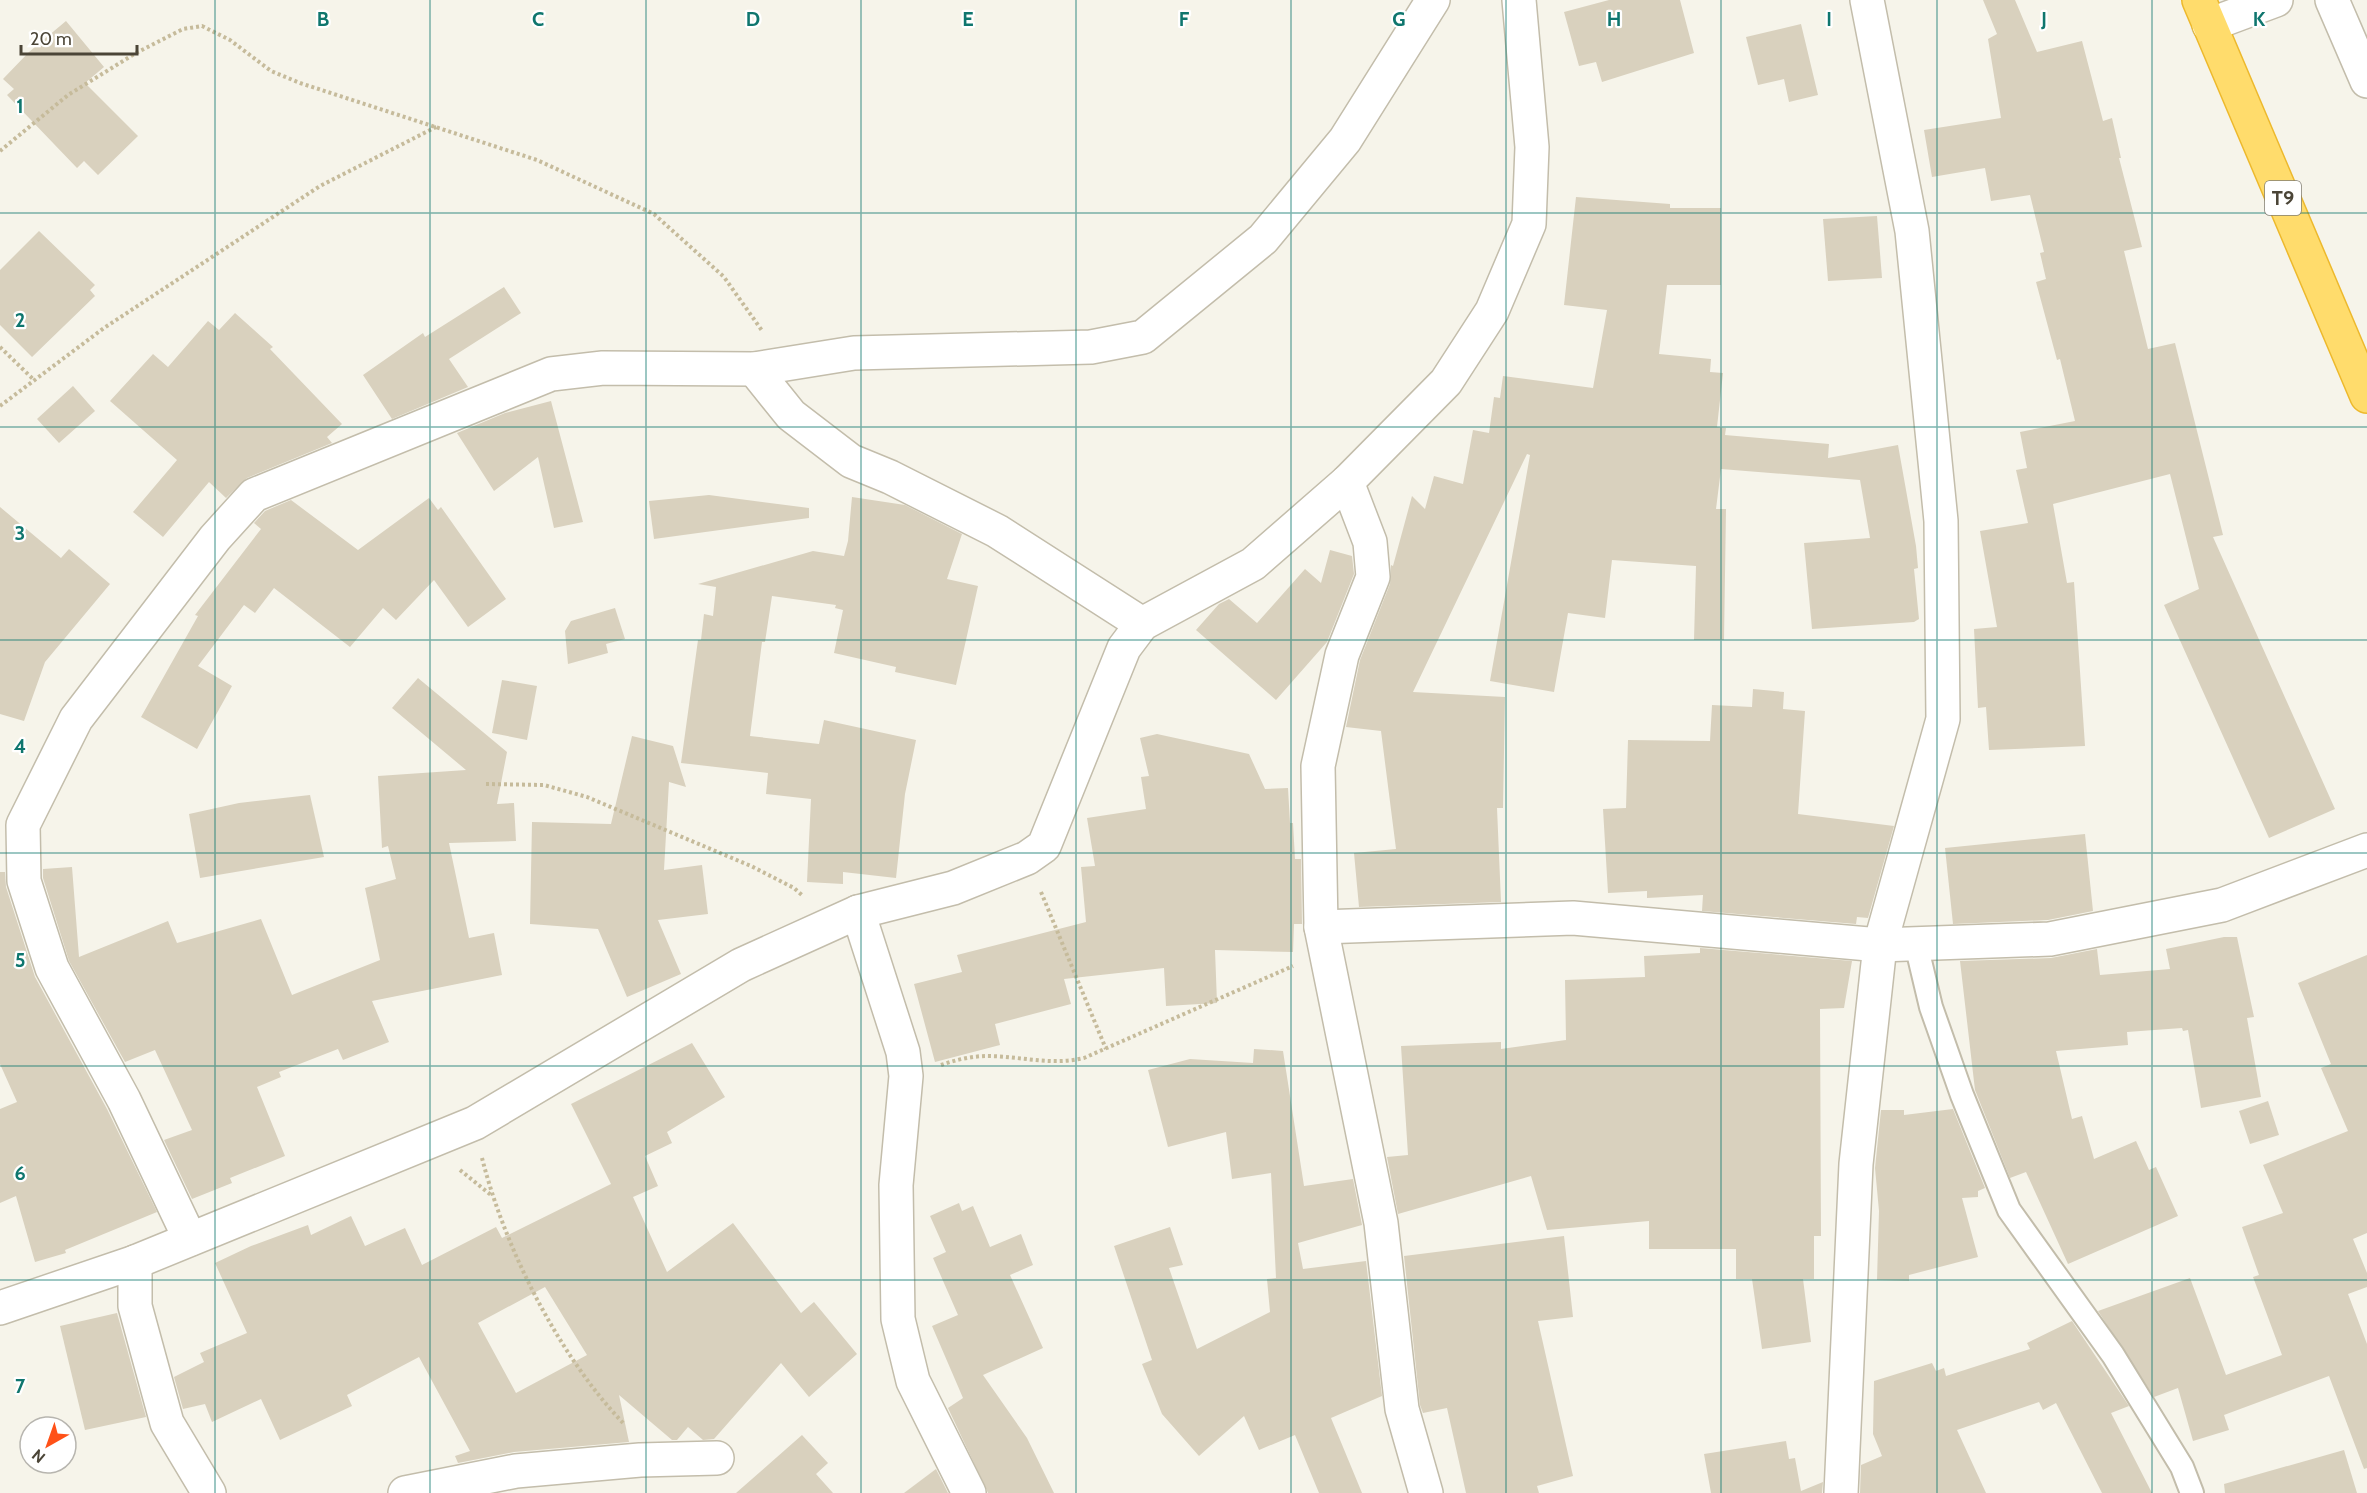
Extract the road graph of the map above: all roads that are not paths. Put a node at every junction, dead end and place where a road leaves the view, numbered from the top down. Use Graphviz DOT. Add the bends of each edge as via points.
graph roads {
  1 [pos="1433,0"];
  2 [pos="1520,0"];
  3 [pos="1867,0"];
  4 [pos="2276,0"];
  5 [pos="2332,0"];
  6 [pos="2204,12"];
  7 [pos="2366,77"];
  8 [pos="770,366"];
  9 [pos="2367,396"];
  10 [pos="1347,482"];
  11 [pos="1142,624"];
  12 [pos="2367,850"];
  13 [pos="845,918"];
  14 [pos="1324,939"];
  15 [pos="1916,944"];
  16 [pos="1880,945"];
  17 [pos="190,1239"];
  18 [pos="135,1262"];
  19 [pos="0,1308"];
  20 [pos="717,1458"];
  21 [pos="209,1493"];
  22 [pos="405,1493"];
  23 [pos="969,1493"];
  24 [pos="1426,1493"];
  25 [pos="1841,1493"];
  26 [pos="2192,1493"];
  1 -- 8 [label="street" via="1345,140 1263,239 1143,337 1092,347 878,352"];
  2 -- 10 [label="street" via="1532,147 1528,224 1492,311 1446,382"];
  3 -- 16 [label="street" via="1912,231 1941,521 1943,719"];
  4 -- 6 [label="street"];
  5 -- 7 [label="street"];
  6 -- 9 [label="highway, T9"];
  8 -- 11 [label="street" via="790,415 851,462 890,477 997,531"];
  8 -- 17 [label="street" via="603,368 551,374 254,495 215,538 76,719 23,825 24,881 52,968 124,1100"];
  10 -- 11 [label="street" via="1253,564"];
  10 -- 14 [label="street" via="1370,542 1372,577 1342,655 1318,766"];
  11 -- 13 [label="street" via="1124,648 1044,846 1027,858 953,888"];
  12 -- 15 [label="street" via="2222,905 2050,939"];
  13 -- 17 [label="street" via="741,965 479,1121"];
  13 -- 23 [label="street" via="903,1052 906,1076 896,1185 898,1319 913,1381"];
  14 -- 16 [label="street" via="1572,918"];
  14 -- 24 [label="street" via="1381,1223 1402,1409"];
  15 -- 16 [label="street"];
  15 -- 26 [label="lane" via="1931,1007 2008,1210 2113,1355 2182,1467"];
  16 -- 25 [label="street" via="1856,1164"];
  17 -- 18 [label="street"];
  18 -- 19 [label="street"];
  18 -- 21 [label="street" via="135,1306 167,1423"];
  20 -- 22 [label="street" via="516,1471"];
}
